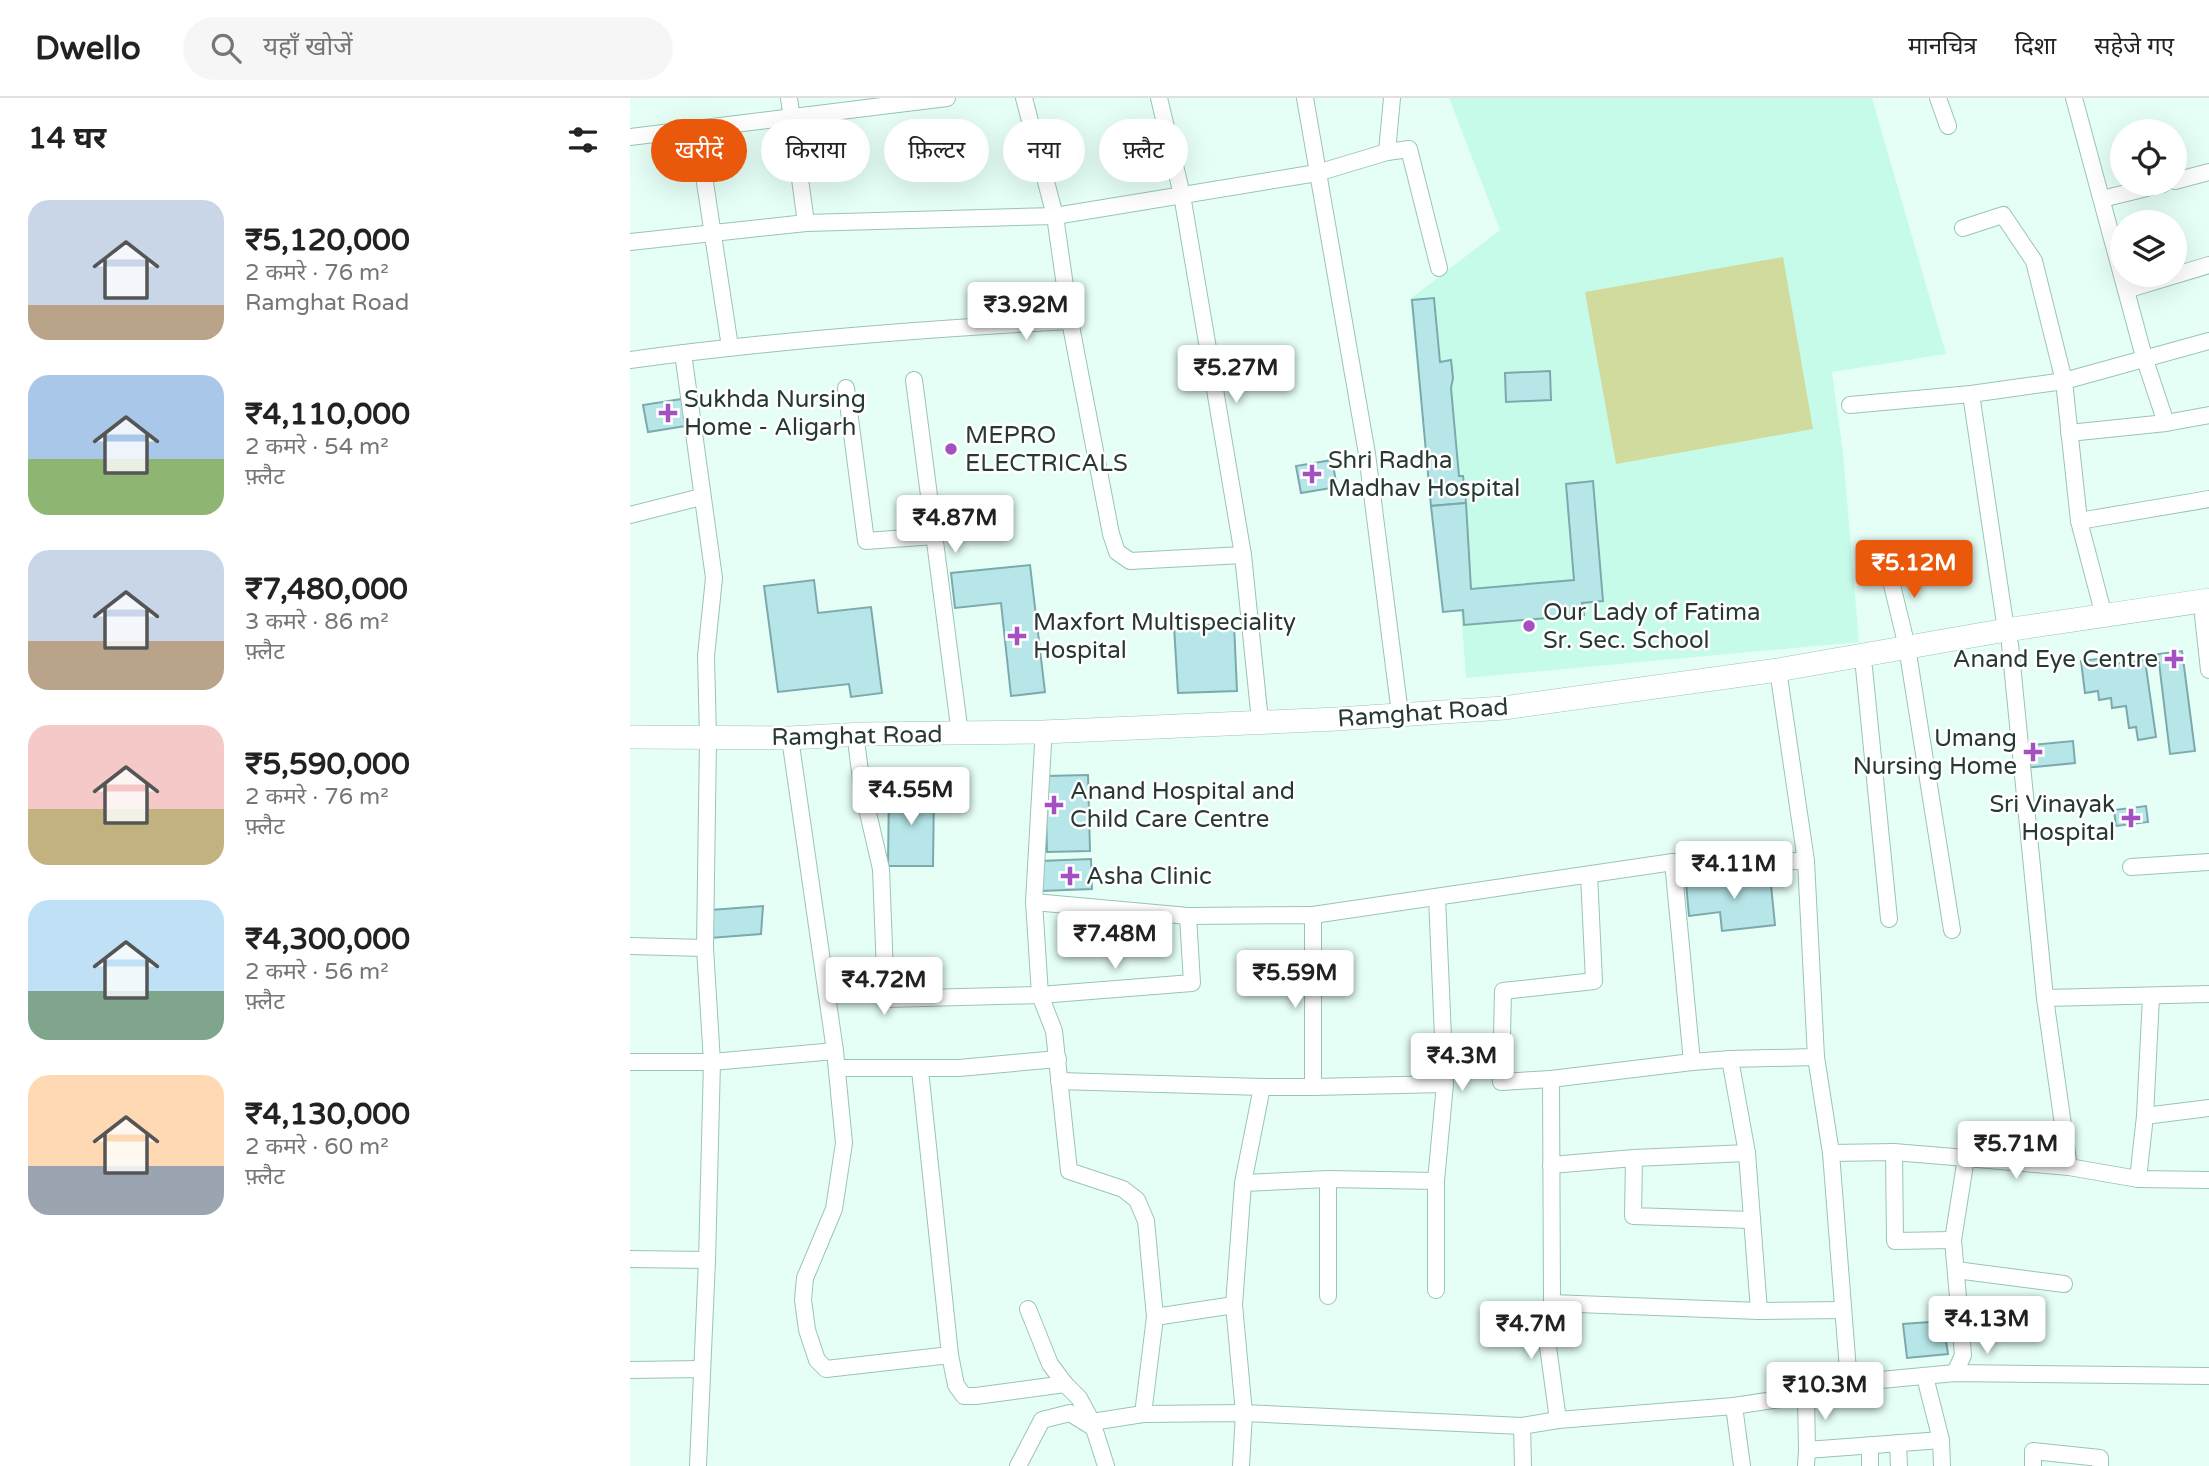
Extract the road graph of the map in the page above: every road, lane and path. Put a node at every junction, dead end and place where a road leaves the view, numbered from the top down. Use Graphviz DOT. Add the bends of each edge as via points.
graph roads {
  1 [pos="789,98"];
  2 [pos="947,98"];
  3 [pos="1024,98"];
  4 [pos="1159,98"];
  5 [pos="1305,98"];
  6 [pos="1392,98"];
  7 [pos="1938,98"];
  8 [pos="2079,99"];
  9 [pos="922,100"];
  10 [pos="792,118"];
  11 [pos="747,124"];
  12 [pos="1948,127"];
  13 [pos="651,135"];
  14 [pos="630,137"];
  15 [pos="1387,152"];
  16 [pos="2209,172"];
  17 [pos="1317,173"];
  18 [pos="2187,178"];
  19 [pos="705,182"];
  20 [pos="1182,195"];
  21 [pos="2114,196"];
  22 [pos="2102,199"];
  23 [pos="1055,216"];
  24 [pos="806,223"];
  25 [pos="1963,228"];
  26 [pos="713,234"];
  27 [pos="630,242"];
  28 [pos="2209,265"];
  29 [pos="1439,268"];
  30 [pos="2126,290"];
  31 [pos="1070,321"];
  32 [pos="2209,341"];
  33 [pos="730,347"];
  34 [pos="682,353"];
  35 [pos="2144,358"];
  36 [pos="630,360"];
  37 [pos="914,380"];
  38 [pos="2064,381"];
  39 [pos="846,388"];
  40 [pos="1971,394"];
  41 [pos="1850,405"];
  42 [pos="2209,415"];
  43 [pos="2166,422"];
  44 [pos="2069,433"];
  45 [pos="701,497"];
  46 [pos="2209,499"];
  47 [pos="630,515"];
  48 [pos="2079,521"];
  49 [pos="934,536"];
  50 [pos="1243,555"];
  51 [pos="1886,560"];
  52 [pos="2207,610"];
  53 [pos="2104,616"];
  54 [pos="2008,637"];
  55 [pos="1908,654"];
  56 [pos="1864,668"];
  57 [pos="2209,670"];
  58 [pos="1779,676"];
  59 [pos="1399,714"];
  60 [pos="1260,722"];
  61 [pos="960,734"];
  62 [pos="630,737"];
  63 [pos="708,744"];
  64 [pos="791,744"];
  65 [pos="1043,744"];
  66 [pos="856,748"];
  67 [pos="630,752"];
  68 [pos="1806,861"];
  69 [pos="1673,862"];
  70 [pos="2209,862"];
  71 [pos="2131,867"];
  72 [pos="1589,875"];
  73 [pos="1437,897"];
  74 [pos="1034,902"];
  75 [pos="1313,915"];
  76 [pos="1188,916"];
  77 [pos="1889,919"];
  78 [pos="1952,930"];
  79 [pos="630,946"];
  80 [pos="705,948"];
  81 [pos="2209,994"];
  82 [pos="1040,995"];
  83 [pos="2151,997"];
  84 [pos="2045,998"];
  85 [pos="835,1051"];
  86 [pos="1816,1058"];
  87 [pos="1058,1059"];
  88 [pos="1730,1059"];
  89 [pos="630,1062"];
  90 [pos="712,1062"];
  91 [pos="1692,1062"];
  92 [pos="836,1068"];
  93 [pos="920,1070"];
  94 [pos="1551,1079"];
  95 [pos="1059,1081"];
  96 [pos="1445,1084"];
  97 [pos="1262,1087"];
  98 [pos="1313,1087"];
  99 [pos="2209,1108"];
  100 [pos="2145,1116"];
  101 [pos="1894,1152"];
  102 [pos="1747,1153"];
  103 [pos="1831,1153"];
  104 [pos="1634,1158"];
  105 [pos="1966,1158"];
  106 [pos="1551,1165"];
  107 [pos="2069,1167"];
  108 [pos="1328,1179"];
  109 [pos="2138,1179"];
  110 [pos="2209,1180"];
  111 [pos="1436,1181"];
  112 [pos="1243,1183"];
  113 [pos="1751,1220"];
  114 [pos="1953,1240"];
  115 [pos="630,1259"];
  116 [pos="707,1260"];
  117 [pos="1956,1270"];
  118 [pos="2064,1284"];
  119 [pos="1436,1290"];
  120 [pos="1328,1296"];
  121 [pos="1552,1303"];
  122 [pos="1234,1305"];
  123 [pos="1028,1309"];
  124 [pos="1842,1310"];
  125 [pos="1759,1311"];
  126 [pos="1155,1317"];
  127 [pos="950,1355"];
  128 [pos="701,1369"];
  129 [pos="630,1370"];
  130 [pos="1955,1373"];
  131 [pos="2209,1376"];
  132 [pos="1925,1377"];
  133 [pos="1849,1383"];
  134 [pos="1065,1384"];
  135 [pos="1806,1395"];
  136 [pos="1734,1406"];
  137 [pos="1244,1413"];
  138 [pos="1143,1414"];
  139 [pos="1558,1420"];
  140 [pos="1093,1425"];
  141 [pos="1522,1426"];
  142 [pos="1941,1440"];
  143 [pos="1898,1443"];
  144 [pos="1870,1446"];
  145 [pos="1806,1458"];
  146 [pos="698,1466"];
  147 [pos="1018,1466"];
  148 [pos="1106,1466"];
  149 [pos="1241,1466"];
  150 [pos="1522,1466"];
  151 [pos="1742,1466"];
  152 [pos="1870,1466"];
  153 [pos="1899,1466"];
  154 [pos="1942,1466"];
  155 [pos="2033,1466"];
  156 [pos="2100,1466"];
  1 -- 10 [label="street"];
  2 -- 9 [label="street"];
  3 -- 23 [label="street"];
  4 -- 20 [label="street"];
  5 -- 17 [label="street"];
  6 -- 15 [label="street"];
  7 -- 12 [label="street"];
  8 -- 22 [label="street"];
  9 -- 10 [label="street"];
  10 -- 11 [label="street"];
  10 -- 24 [label="street"];
  13 -- 14 [label="street"];
  15 -- 17 [label="street"];
  15 -- 29 [label="street" via="1409,149"];
  16 -- 18 [label="street"];
  17 -- 20 [label="street"];
  17 -- 59 [label="street" via="1367,454"];
  19 -- 26 [label="street"];
  20 -- 23 [label="street"];
  20 -- 50 [label="street"];
  21 -- 22 [label="street"];
  22 -- 30 [label="street"];
  23 -- 24 [label="street"];
  23 -- 31 [label="street"];
  24 -- 26 [label="street"];
  25 -- 38 [label="street" via="2003,215 2034,261"];
  26 -- 27 [label="street"];
  26 -- 33 [label="street"];
  28 -- 30 [label="street"];
  30 -- 35 [label="street"];
  31 -- 33 [label="street"];
  31 -- 50 [label="street" via="1117,552 1130,561"];
  32 -- 35 [label="street"];
  33 -- 34 [label="street"];
  34 -- 36 [label="street"];
  34 -- 45 [label="street"];
  35 -- 38 [label="street"];
  35 -- 43 [label="street"];
  37 -- 49 [label="street"];
  38 -- 40 [label="street"];
  38 -- 44 [label="street"];
  39 -- 49 [label="street" via="866,541"];
  40 -- 41 [label="street"];
  40 -- 54 [label="street"];
  42 -- 43 [label="street"];
  43 -- 44 [label="street"];
  44 -- 48 [label="street"];
  45 -- 47 [label="street"];
  45 -- 63 [label="street" via="714,578 706,656"];
  46 -- 48 [label="street"];
  48 -- 53 [label="street"];
  49 -- 61 [label="street"];
  50 -- 60 [label="street"];
  51 -- 55 [label="street"];
  52 -- 53 [label="main road, Ramghat Road"];
  52 -- 54 [label="main road, Ramghat Road"];
  52 -- 57 [label="street"];
  53 -- 54 [label="main road, Ramghat Road"];
  54 -- 55 [label="main road, Ramghat Road"];
  54 -- 84 [label="street"];
  55 -- 56 [label="main road, Ramghat Road"];
  55 -- 58 [label="main road, Ramghat Road"];
  55 -- 78 [label="street"];
  56 -- 58 [label="main road, Ramghat Road"];
  56 -- 77 [label="street"];
  58 -- 59 [label="main road, Ramghat Road" via="1504,708"];
  58 -- 65 [label="main road, Ramghat Road" via="1506,720"];
  58 -- 68 [label="street"];
  59 -- 60 [label="main road, Ramghat Road"];
  60 -- 61 [label="main road, Ramghat Road"];
  61 -- 64 [label="main road, Ramghat Road" via="863,734"];
  62 -- 63 [label="main road, Ramghat Road"];
  63 -- 64 [label="main road, Ramghat Road"];
  63 -- 67 [label="main road, Ramghat Road"];
  63 -- 80 [label="street"];
  64 -- 66 [label="main road, Ramghat Road"];
  64 -- 85 [label="street"];
  65 -- 66 [label="main road, Ramghat Road"];
  65 -- 74 [label="street"];
  66 -- 82 [label="street" via="881,869 886,999"];
  68 -- 69 [label="street"];
  68 -- 86 [label="street"];
  69 -- 72 [label="street"];
  69 -- 91 [label="street"];
  70 -- 71 [label="street"];
  72 -- 73 [label="street"];
  72 -- 94 [label="street" via="1594,981 1503,991 1501,1083"];
  73 -- 75 [label="street"];
  73 -- 96 [label="street"];
  74 -- 76 [label="street"];
  74 -- 82 [label="street"];
  75 -- 76 [label="street"];
  75 -- 98 [label="street"];
  76 -- 82 [label="street" via="1192,983"];
  79 -- 80 [label="street"];
  80 -- 90 [label="street"];
  81 -- 83 [label="street"];
  82 -- 87 [label="street" via="1054,1031"];
  83 -- 84 [label="street"];
  83 -- 100 [label="street"];
  84 -- 107 [label="street"];
  85 -- 90 [label="street"];
  85 -- 92 [label="street"];
  86 -- 88 [label="street"];
  86 -- 103 [label="street"];
  87 -- 93 [label="street"];
  87 -- 95 [label="street"];
  88 -- 91 [label="street"];
  88 -- 102 [label="street"];
  89 -- 90 [label="street"];
  90 -- 116 [label="street"];
  91 -- 94 [label="street"];
  92 -- 93 [label="street"];
  92 -- 127 [label="street" via="844,1143 834,1209 805,1278 803,1300 817,1360 827,1369"];
  93 -- 127 [label="street"];
  94 -- 106 [label="street"];
  95 -- 97 [label="street"];
  95 -- 126 [label="street" via="1069,1171 1123,1189 1137,1200 1146,1221"];
  96 -- 98 [label="street"];
  96 -- 111 [label="street"];
  97 -- 98 [label="street"];
  97 -- 112 [label="street"];
  99 -- 100 [label="street"];
  100 -- 109 [label="street"];
  101 -- 103 [label="street"];
  101 -- 105 [label="street"];
  101 -- 114 [label="street" via="1895,1241"];
  102 -- 104 [label="street"];
  102 -- 113 [label="street"];
  103 -- 124 [label="street"];
  104 -- 106 [label="street"];
  104 -- 113 [label="street" via="1633,1216"];
  105 -- 107 [label="street"];
  105 -- 114 [label="street"];
  106 -- 121 [label="street"];
  107 -- 109 [label="street"];
  108 -- 111 [label="street"];
  108 -- 112 [label="street"];
  108 -- 120 [label="street"];
  109 -- 110 [label="street"];
  111 -- 119 [label="street"];
  112 -- 122 [label="street"];
  113 -- 125 [label="street"];
  114 -- 117 [label="street"];
  115 -- 116 [label="street"];
  116 -- 128 [label="street"];
  117 -- 118 [label="street"];
  117 -- 130 [label="street" via="1963,1355"];
  121 -- 125 [label="street"];
  121 -- 139 [label="street" via="1546,1332"];
  122 -- 126 [label="street"];
  122 -- 137 [label="street"];
  123 -- 134 [label="street" via="1050,1364"];
  124 -- 125 [label="street"];
  124 -- 133 [label="street"];
  126 -- 138 [label="street"];
  127 -- 134 [label="street" via="956,1385 964,1396"];
  128 -- 129 [label="street"];
  128 -- 146 [label="street"];
  130 -- 131 [label="street"];
  130 -- 132 [label="street"];
  132 -- 133 [label="street"];
  132 -- 142 [label="street"];
  133 -- 135 [label="street"];
  134 -- 140 [label="street" via="1079,1398"];
  135 -- 136 [label="street"];
  135 -- 145 [label="street"];
  136 -- 139 [label="street"];
  136 -- 151 [label="street"];
  137 -- 138 [label="street"];
  137 -- 141 [label="street"];
  137 -- 149 [label="street"];
  138 -- 140 [label="street"];
  139 -- 141 [label="street"];
  140 -- 147 [label="street" via="1070,1413 1042,1420"];
  140 -- 148 [label="street"];
  141 -- 150 [label="street"];
  142 -- 143 [label="street"];
  142 -- 154 [label="street"];
  143 -- 144 [label="street"];
  143 -- 153 [label="street"];
  144 -- 145 [label="street"];
  144 -- 152 [label="street"];
  155 -- 156 [label="street" via="2033,1451 2100,1458"];
}
